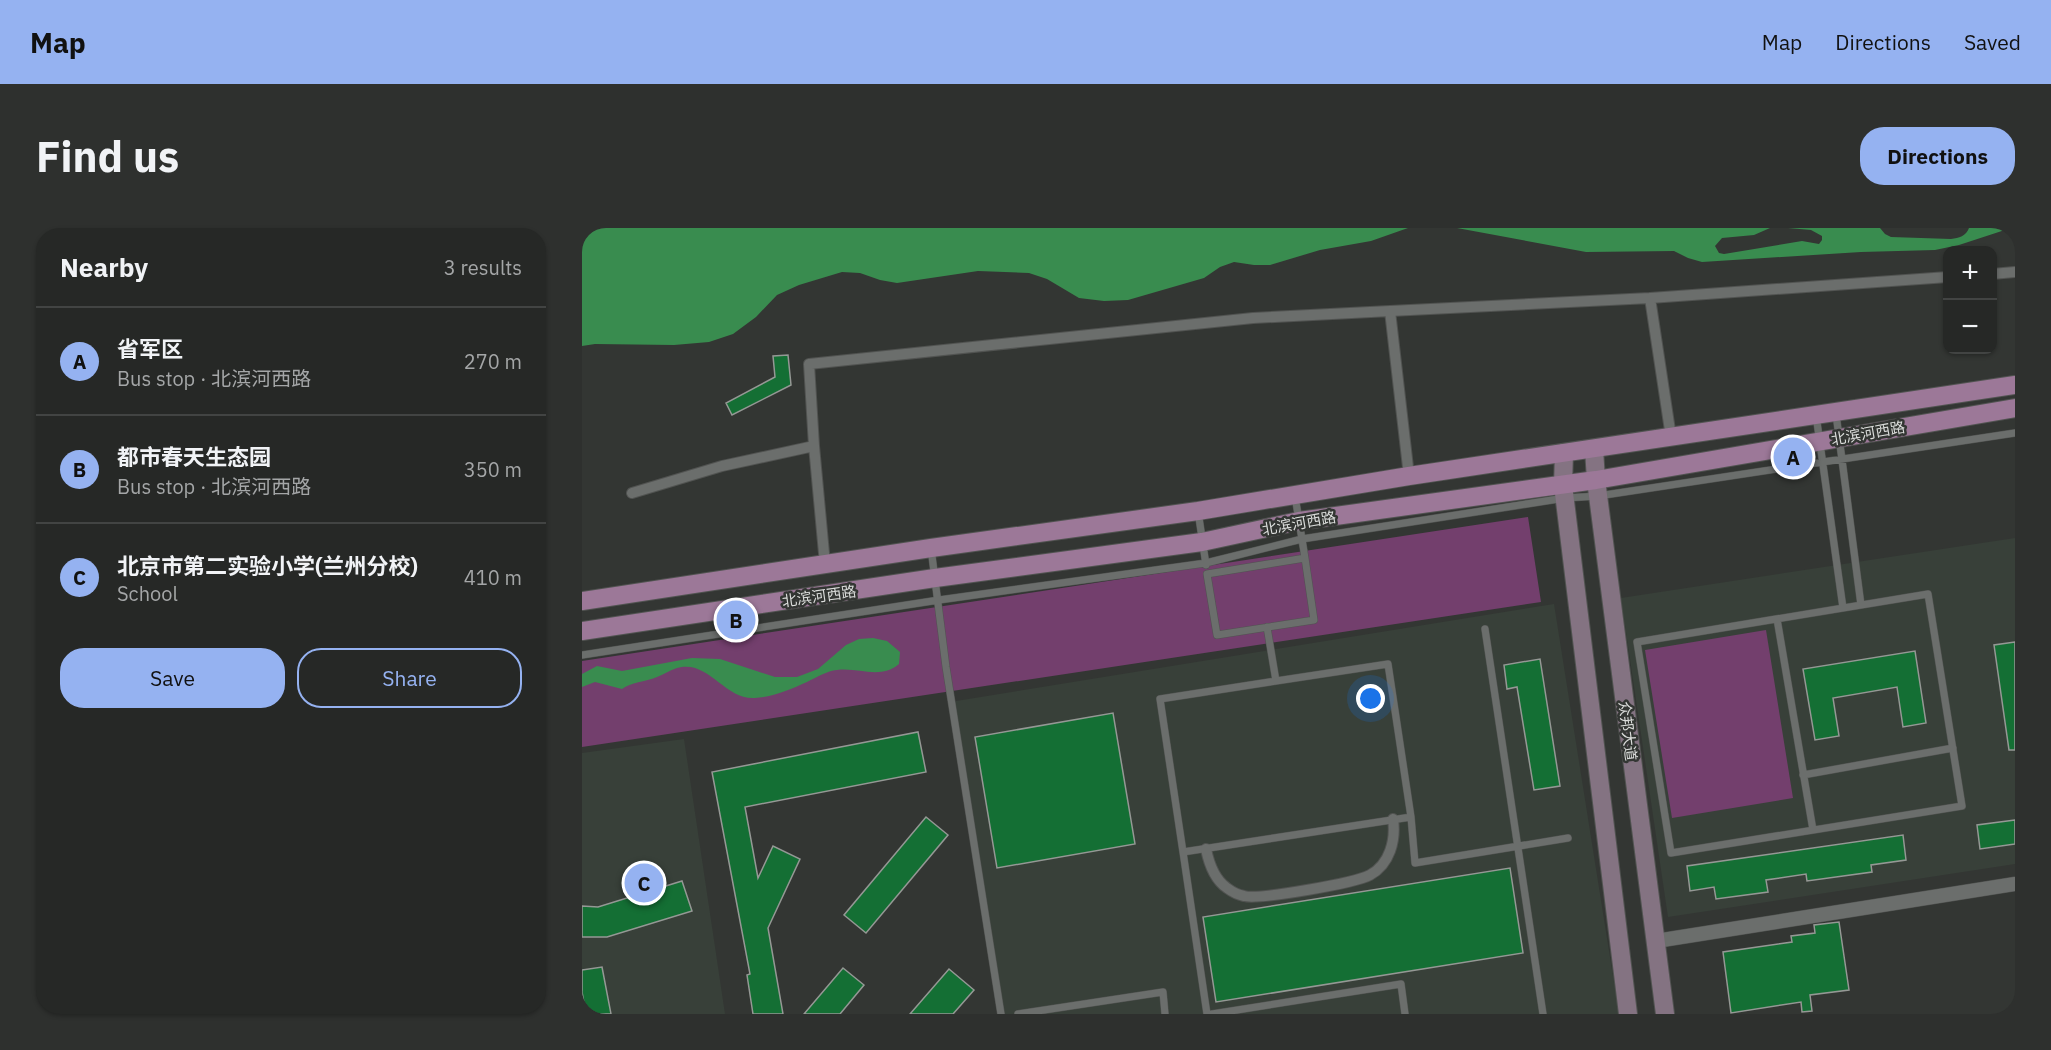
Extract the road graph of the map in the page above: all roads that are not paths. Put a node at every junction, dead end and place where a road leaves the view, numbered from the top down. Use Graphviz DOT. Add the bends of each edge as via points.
graph roads {
  1 [pos="2015,272"];
  2 [pos="1997,274"];
  3 [pos="1943,277"];
  4 [pos="1650,298"];
  5 [pos="1390,311"];
  6 [pos="2015,385"];
  7 [pos="2015,408"];
  8 [pos="1836,412"];
  9 [pos="1816,415"];
  10 [pos="2015,433"];
  11 [pos="1671,437"];
  12 [pos="1840,438"];
  13 [pos="1820,442"];
  14 [pos="814,446"];
  15 [pos="1594,449"];
  16 [pos="1564,453"];
  17 [pos="1842,458"];
  18 [pos="1823,461"];
  19 [pos="1409,476"];
  20 [pos="1597,488"];
  21 [pos="1564,491"];
  22 [pos="632,493"];
  23 [pos="1295,496"];
  24 [pos="1198,511"];
  25 [pos="1300,530"];
  26 [pos="1202,542"];
  27 [pos="931,548"];
  28 [pos="1305,558"];
  29 [pos="1206,563"];
  30 [pos="825,564"];
  31 [pos="1208,574"];
  32 [pos="935,578"];
  33 [pos="939,600"];
  34 [pos="582,601"];
  35 [pos="1861,605"];
  36 [pos="1843,608"];
  37 [pos="1777,619"];
  38 [pos="1267,627"];
  39 [pos="1485,629"];
  40 [pos="582,631"];
  41 [pos="582,655"];
  42 [pos="1276,681"];
  43 [pos="1953,748"];
  44 [pos="1803,775"];
  45 [pos="1411,817"];
  46 [pos="1393,819"];
  47 [pos="1813,830"];
  48 [pos="1568,837"];
  49 [pos="1518,846"];
  50 [pos="1206,849"];
  51 [pos="1183,852"];
  52 [pos="2015,884"];
  53 [pos="1656,941"];
  54 [pos="1001,1014"];
  55 [pos="1018,1014"];
  56 [pos="1165,1014"];
  57 [pos="1207,1014"];
  58 [pos="1212,1014"];
  59 [pos="1405,1014"];
  60 [pos="1543,1014"];
  61 [pos="1628,1014"];
  62 [pos="1665,1014"];
  1 -- 2 [label="street"];
  3 -- 4 [label="street"];
  4 -- 5 [label="street"];
  4 -- 11 [label="street"];
  5 -- 14 [label="street" via="1253,318 809,364"];
  5 -- 19 [label="street"];
  6 -- 8 [label="main road, 北滨河西路"];
  7 -- 12 [label="main road, 北滨河西路"];
  8 -- 9 [label="main road, 北滨河西路"];
  8 -- 12 [label="lane"];
  9 -- 11 [label="main road, 北滨河西路"];
  9 -- 13 [label="lane"];
  10 -- 17 [label="lane"];
  11 -- 15 [label="main road, 北滨河西路"];
  12 -- 13 [label="main road, 北滨河西路"];
  12 -- 17 [label="lane"];
  13 -- 18 [label="lane"];
  13 -- 20 [label="main road, 北滨河西路"];
  14 -- 22 [label="street" via="722,466"];
  14 -- 30 [label="street"];
  15 -- 16 [label="main road, 北滨河西路"];
  15 -- 20 [label="main road, 众邦大道"];
  16 -- 19 [label="main road, 北滨河西路"];
  16 -- 21 [label="main road"];
  17 -- 18 [label="lane"];
  17 -- 35 [label="lane"];
  18 -- 20 [label="lane"];
  18 -- 36 [label="lane"];
  19 -- 23 [label="main road, 北滨河西路"];
  20 -- 21 [label="main road, 北滨河西路"];
  20 -- 53 [label="main road, 众邦大道"];
  21 -- 25 [label="main road, 北滨河西路"];
  21 -- 61 [label="main road"];
  23 -- 24 [label="main road, 北滨河西路"];
  23 -- 25 [label="lane"];
  24 -- 26 [label="lane"];
  24 -- 27 [label="main road, 北滨河西路"];
  25 -- 26 [label="main road, 北滨河西路"];
  25 -- 28 [label="lane"];
  25 -- 29 [label="lane"];
  26 -- 29 [label="lane"];
  26 -- 32 [label="main road, 北滨河西路"];
  27 -- 30 [label="main road, 北滨河西路"];
  27 -- 32 [label="lane"];
  28 -- 31 [label="lane"];
  28 -- 38 [label="lane" via="1314,620"];
  29 -- 31 [label="lane"];
  29 -- 33 [label="lane"];
  30 -- 34 [label="main road, 北滨河西路"];
  31 -- 38 [label="lane" via="1217,635"];
  32 -- 33 [label="lane"];
  32 -- 40 [label="main road, 北滨河西路"];
  33 -- 41 [label="lane"];
  33 -- 54 [label="lane" via="946,667"];
  35 -- 36 [label="lane"];
  35 -- 43 [label="lane" via="1928,594"];
  36 -- 37 [label="lane"];
  37 -- 44 [label="lane"];
  37 -- 47 [label="lane" via="1637,642 1671,853"];
  38 -- 42 [label="lane"];
  39 -- 49 [label="lane"];
  42 -- 45 [label="lane" via="1388,664"];
  42 -- 51 [label="lane" via="1160,699"];
  43 -- 44 [label="lane"];
  43 -- 47 [label="lane" via="1962,806"];
  44 -- 47 [label="lane"];
  45 -- 46 [label="lane"];
  45 -- 49 [label="lane" via="1415,863"];
  46 -- 50 [label="lane"];
  46 -- 50 [label="street" via="1393,844 1385,862 1371,875 1267,896 1245,897 1227,889 1214,875"];
  48 -- 49 [label="lane"];
  49 -- 60 [label="lane"];
  50 -- 51 [label="lane"];
  51 -- 57 [label="lane"];
  52 -- 53 [label="street"];
  53 -- 62 [label="main road, 众邦大道"];
  55 -- 56 [label="lane" via="1163,992"];
  58 -- 59 [label="lane" via="1401,984"];
}
